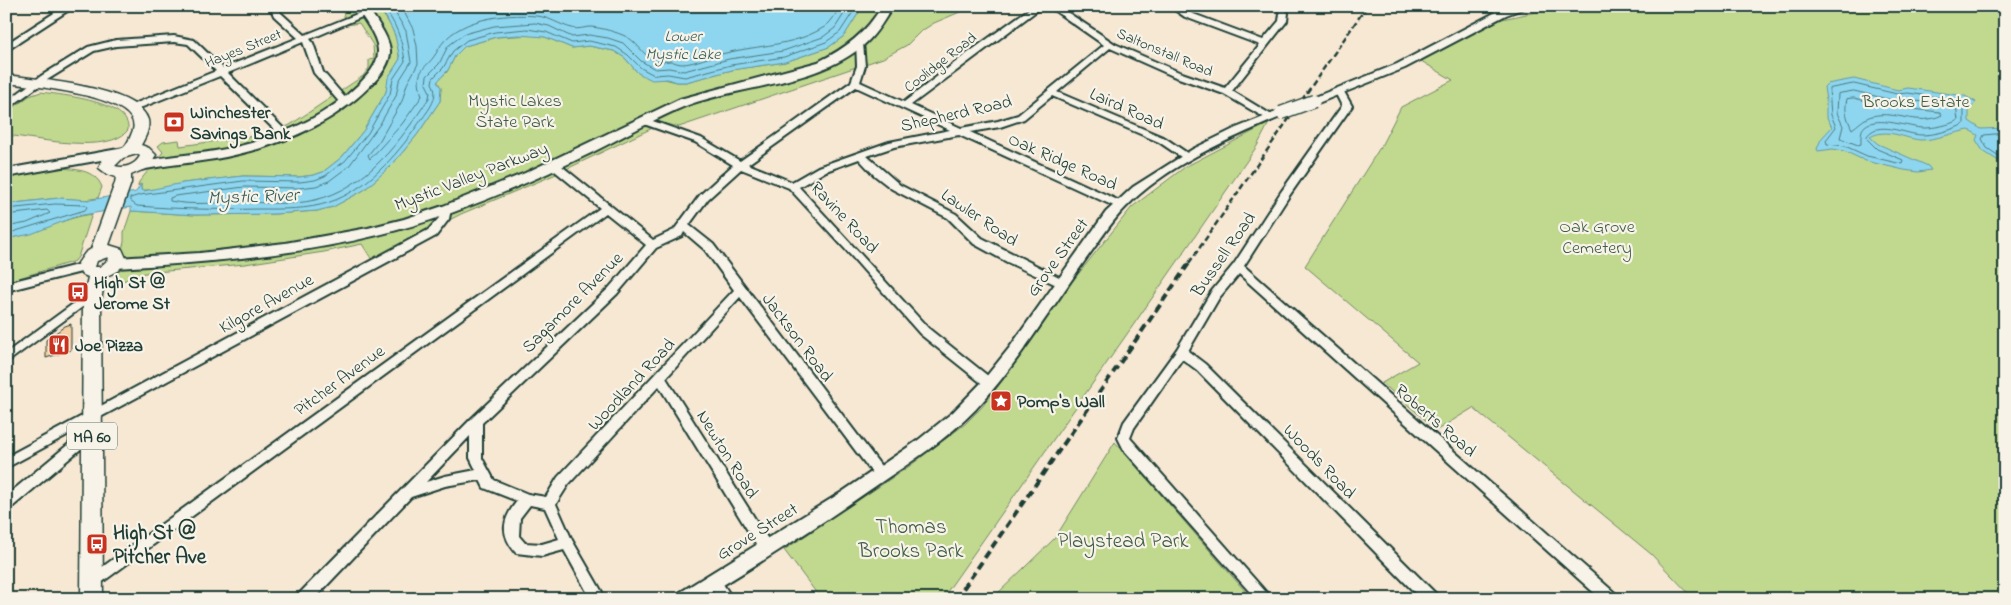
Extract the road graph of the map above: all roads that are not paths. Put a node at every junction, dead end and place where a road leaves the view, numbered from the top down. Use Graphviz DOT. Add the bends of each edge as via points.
graph roads {
  1 [pos="71,6"];
  2 [pos="277,6"];
  3 [pos="888,6"];
  4 [pos="1039,6"];
  5 [pos="1052,6"];
  6 [pos="1173,6"];
  7 [pos="1279,6"];
  8 [pos="1489,6"];
  9 [pos="1525,6"];
  10 [pos="1509,9"];
  11 [pos="363,10"];
  12 [pos="305,38"];
  13 [pos="859,43"];
  14 [pos="1110,44"];
  15 [pos="1263,44"];
  16 [pos="6,48"];
  17 [pos="222,72"];
  18 [pos="6,79"];
  19 [pos="856,83"];
  20 [pos="37,84"];
  21 [pos="1227,92"];
  22 [pos="1340,92"];
  23 [pos="1052,93"];
  24 [pos="344,102"];
  25 [pos="906,106"];
  26 [pos="6,107"];
  27 [pos="132,108"];
  28 [pos="1276,115"];
  29 [pos="644,121"];
  30 [pos="962,132"];
  31 [pos="285,135"];
  32 [pos="127,151"];
  33 [pos="860,155"];
  34 [pos="1187,157"];
  35 [pos="144,160"];
  36 [pos="50,164"];
  37 [pos="554,165"];
  38 [pos="740,165"];
  39 [pos="116,171"];
  40 [pos="6,173"];
  41 [pos="793,186"];
  42 [pos="1120,205"];
  43 [pos="606,208"];
  44 [pos="446,210"];
  45 [pos="683,225"];
  46 [pos="652,245"];
  47 [pos="98,253"];
  48 [pos="116,263"];
  49 [pos="1238,267"];
  50 [pos="91,270"];
  51 [pos="1061,284"];
  52 [pos="6,287"];
  53 [pos="740,290"];
  54 [pos="92,294"];
  55 [pos="1181,352"];
  56 [pos="6,359"];
  57 [pos="660,378"];
  58 [pos="989,383"];
  59 [pos="476,421"];
  60 [pos="92,425"];
  61 [pos="6,463"];
  62 [pos="484,474"];
  63 [pos="881,474"];
  64 [pos="406,493"];
  65 [pos="527,499"];
  66 [pos="549,503"];
  67 [pos="6,504"];
  68 [pos="567,543"];
  69 [pos="766,548"];
  70 [pos="714,582"];
  71 [pos="92,590"];
  72 [pos="304,599"];
  73 [pos="598,599"];
  74 [pos="685,599"];
  75 [pos="726,599"];
  76 [pos="1265,599"];
  77 [pos="1431,599"];
  78 [pos="1610,599"];
  1 -- 16 [label="street"];
  2 -- 12 [label="street" via="277,14"];
  3 -- 13 [label="main road, Mystic Valley Parkway"];
  4 -- 25 [label="street, Coolidge Road"];
  5 -- 14 [label="street, Saltonstall Road"];
  6 -- 15 [label="street"];
  7 -- 15 [label="street" via="1284,13 1283,21"];
  8 -- 10 [label="street"];
  9 -- 10 [label="street, Grove Street"];
  10 -- 22 [label="street, Grove Street" via="1401,66"];
  11 -- 12 [label="street, Hayes Street"];
  11 -- 24 [label="main road" via="382,44 383,59 370,80"];
  12 -- 17 [label="street, Hayes Street"];
  12 -- 24 [label="street" via="319,73"];
  13 -- 19 [label="street" via="861,66"];
  13 -- 29 [label="main road, Mystic Valley Parkway" via="813,67 711,92"];
  14 -- 21 [label="street, Saltonstall Road" via="1176,74"];
  14 -- 23 [label="street, Shepherd Road"];
  15 -- 21 [label="street"];
  17 -- 20 [label="street" via="191,42 174,39 91,48"];
  17 -- 27 [label="street, Hayes Street"];
  17 -- 31 [label="street"];
  18 -- 20 [label="main road"];
  19 -- 25 [label="street, Oak Ridge Road"];
  19 -- 38 [label="street, Sagamore Avenue"];
  20 -- 26 [label="street"];
  20 -- 27 [label="main road" via="106,96"];
  21 -- 28 [label="street, Saltonstall Road"];
  22 -- 28 [label="street, Grove Street, bridge"];
  22 -- 49 [label="street, Bussell Road" via="1347,106"];
  23 -- 30 [label="street, Shepherd Road" via="1021,117"];
  23 -- 34 [label="street, Laird Road" via="1162,140"];
  24 -- 31 [label="main road"];
  25 -- 30 [label="street, Oak Ridge Road"];
  27 -- 32 [label="main road, MA 60" via="140,118 140,129"];
  28 -- 34 [label="street, Grove Street"];
  29 -- 37 [label="main road, Mystic Valley Parkway"];
  29 -- 38 [label="street, Ravine Road" via="698,140"];
  30 -- 33 [label="street, Shepherd Road" via="892,144"];
  30 -- 42 [label="street, Oak Ridge Road"];
  31 -- 35 [label="main road" via="238,150 182,159"];
  32 -- 35 [label="main road" via="142,150"];
  32 -- 36 [label="main road"];
  32 -- 39 [label="main road, MA 60" via="109,161 107,165"];
  33 -- 41 [label="street, Shepherd Road" via="822,169"];
  33 -- 51 [label="street, Lawler Road" via="896,187 952,216 978,241"];
  34 -- 42 [label="street, Grove Street"];
  35 -- 39 [label="main road"];
  36 -- 39 [label="main road" via="77,164"];
  36 -- 40 [label="main road"];
  37 -- 43 [label="street"];
  37 -- 44 [label="main road, Mystic Valley Parkway"];
  38 -- 41 [label="street, Ravine Road"];
  38 -- 45 [label="street, Sagamore Avenue" via="704,197"];
  39 -- 47 [label="main road, MA 60" via="116,204"];
  41 -- 58 [label="street, Ravine Road" via="924,331"];
  42 -- 51 [label="street, Grove Street"];
  43 -- 46 [label="street"];
  43 -- 71 [label="street, Pitcher Avenue"];
  44 -- 48 [label="main road, Mystic Valley Parkway" via="383,228 297,246 233,255"];
  44 -- 60 [label="street, Kilgore Avenue" via="444,219 432,233"];
  45 -- 46 [label="street, Sagamore Avenue" via="678,233"];
  45 -- 53 [label="street, Jackson Road" via="709,247"];
  46 -- 59 [label="street, Sagamore Avenue" via="612,291"];
  47 -- 48 [label="main road" via="115,252"];
  47 -- 50 [label="main road, MA 60" via="88,260"];
  48 -- 50 [label="main road" via="110,268"];
  49 -- 55 [label="street, Bussell Road" via="1215,295"];
  49 -- 78 [label="street, Roberts Road"];
  50 -- 52 [label="street"];
  50 -- 54 [label="main road, MA 60"];
  51 -- 58 [label="street, Grove Street"];
  53 -- 57 [label="street, Woodland Road"];
  53 -- 63 [label="street, Jackson Road"];
  54 -- 56 [label="street"];
  54 -- 60 [label="main road, MA 60"];
  55 -- 76 [label="street, Bussell Road" via="1128,426 1124,438"];
  55 -- 77 [label="street, Woods Road" via="1201,367"];
  57 -- 66 [label="street, Woodland Road" via="564,481"];
  57 -- 69 [label="street, Newton Road"];
  58 -- 63 [label="street, Grove Street" via="948,427"];
  59 -- 62 [label="street" via="476,458"];
  59 -- 64 [label="street, Sagamore Avenue"];
  60 -- 61 [label="street"];
  60 -- 67 [label="street"];
  60 -- 71 [label="main road, MA 60"];
  62 -- 64 [label="street"];
  62 -- 65 [label="street" via="489,484"];
  63 -- 69 [label="street, Grove Street"];
  64 -- 72 [label="street, Sagamore Avenue"];
  65 -- 66 [label="street"];
  65 -- 68 [label="street" via="513,516 512,538 521,549 542,550"];
  66 -- 68 [label="street"];
  68 -- 73 [label="street"];
  69 -- 70 [label="street, Grove Street"];
  70 -- 74 [label="street, Grove Street"];
  70 -- 75 [label="street"];
}
